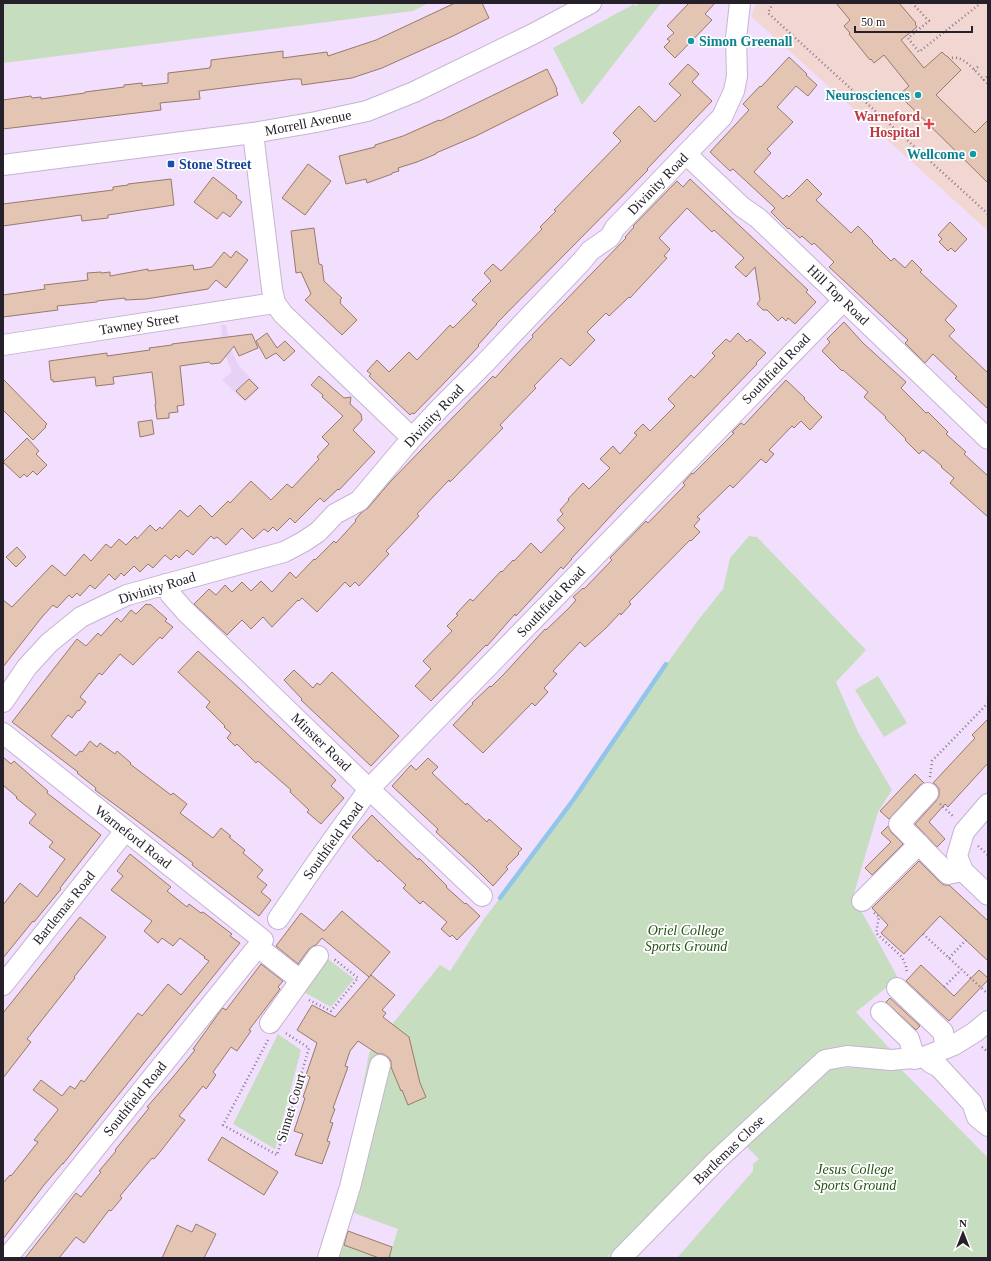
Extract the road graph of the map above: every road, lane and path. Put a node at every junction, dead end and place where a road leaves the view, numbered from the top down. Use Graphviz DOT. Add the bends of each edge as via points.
graph roads {
  1 [pos="591,3"];
  2 [pos="740,3"];
  3 [pos="773,3"];
  4 [pos="912,3"];
  5 [pos="981,3"];
  6 [pos="952,58"];
  7 [pos="980,64"];
  8 [pos="974,70"];
  9 [pos="988,76"];
  10 [pos="983,80"];
  11 [pos="988,84"];
  12 [pos="253,133"];
  13 [pos="686,154"];
  14 [pos="3,165"];
  15 [pos="988,214"];
  16 [pos="843,301"];
  17 [pos="275,303"];
  18 [pos="3,345"];
  19 [pos="412,438"];
  20 [pos="988,439"];
  21 [pos="166,584"];
  22 [pos="3,702"];
  23 [pos="988,703"];
  24 [pos="3,733"];
  25 [pos="369,789"];
  26 [pos="928,793"];
  27 [pos="988,804"];
  28 [pos="968,826"];
  29 [pos="125,831"];
  30 [pos="919,844"];
  31 [pos="963,871"];
  32 [pos="988,895"];
  33 [pos="482,896"];
  34 [pos="862,901"];
  35 [pos="278,919"];
  36 [pos="923,934"];
  37 [pos="966,940"];
  38 [pos="260,944"];
  39 [pos="318,956"];
  40 [pos="949,958"];
  41 [pos="961,970"];
  42 [pos="3,985"];
  43 [pos="296,985"];
  44 [pos="944,987"];
  45 [pos="898,988"];
  46 [pos="988,994"];
  47 [pos="881,1012"];
  48 [pos="988,1021"];
  49 [pos="272,1024"];
  50 [pos="946,1048"];
  51 [pos="920,1058"];
  52 [pos="380,1065"];
  53 [pos="988,1126"];
  54 [pos="7,1258"];
  55 [pos="328,1258"];
  56 [pos="621,1258"];
  1 -- 12 [label="street, Morrell Avenue" via="414,92 367,111"];
  2 -- 13 [label="street, Divinity Road" via="734,91 722,117"];
  3 -- 15 [label="path" via="768,13"];
  4 -- 5 [label="path" via="929,21 908,38 919,52"];
  6 -- 8 [label="path" via="962,59"];
  7 -- 8 [label="path"];
  8 -- 10 [label="path"];
  9 -- 10 [label="path"];
  10 -- 11 [label="path"];
  12 -- 14 [label="street, Morrell Avenue"];
  12 -- 17 [label="street"];
  13 -- 16 [label="street, Hill Top Road" via="742,207 758,218"];
  13 -- 19 [label="street, Divinity Road" via="610,236 590,251"];
  16 -- 20 [label="street, Hill Top Road"];
  16 -- 25 [label="street, Southfield Road"];
  17 -- 18 [label="street, Tawney Street"];
  17 -- 19 [label="street" via="288,319"];
  19 -- 21 [label="street, Divinity Road" via="359,501 335,514 318,532 303,542 284,552"];
  21 -- 22 [label="street, Divinity Road" via="127,596 81,616 49,643"];
  21 -- 25 [label="street, Minster Road" via="170,594 185,611"];
  23 -- 26 [label="path" via="932,761 930,781 924,789"];
  24 -- 29 [label="street, Warneford Road"];
  25 -- 33 [label="street, Minster Road"];
  25 -- 35 [label="street, Southfield Road"];
  26 -- 28 [label="path" via="956,819"];
  26 -- 30 [label="street" via="899,824"];
  27 -- 28 [label="street"];
  28 -- 31 [label="street" via="957,856"];
  29 -- 38 [label="street, Warneford Road"];
  29 -- 42 [label="street, Bartlemas Road"];
  30 -- 31 [label="street" via="948,874"];
  30 -- 34 [label="street"];
  31 -- 32 [label="street"];
  34 -- 45 [label="path" via="879,917 876,933 902,957 906,966 907,976"];
  36 -- 40 [label="path"];
  37 -- 40 [label="path"];
  38 -- 43 [label="street"];
  38 -- 54 [label="street, Southfield Road"];
  39 -- 43 [label="street"];
  39 -- 43 [label="path" via="322,949 358,978 331,1011"];
  40 -- 41 [label="path"];
  41 -- 44 [label="path"];
  41 -- 46 [label="path"];
  43 -- 49 [label="street"];
  45 -- 50 [label="street" via="943,1032"];
  47 -- 51 [label="street" via="909,1039"];
  48 -- 50 [label="street, Bartlemas Close" via="975,1032"];
  49 -- 49 [label="path, Sinnet Court" via="309,1048 277,1155 222,1125"];
  50 -- 51 [label="street, Bartlemas Close"];
  51 -- 53 [label="street" via="939,1067 972,1103 978,1117"];
  51 -- 56 [label="street, Bartlemas Close" via="891,1060 846,1056 825,1060 717,1160"];
  52 -- 55 [label="street" via="352,1180"];
}
